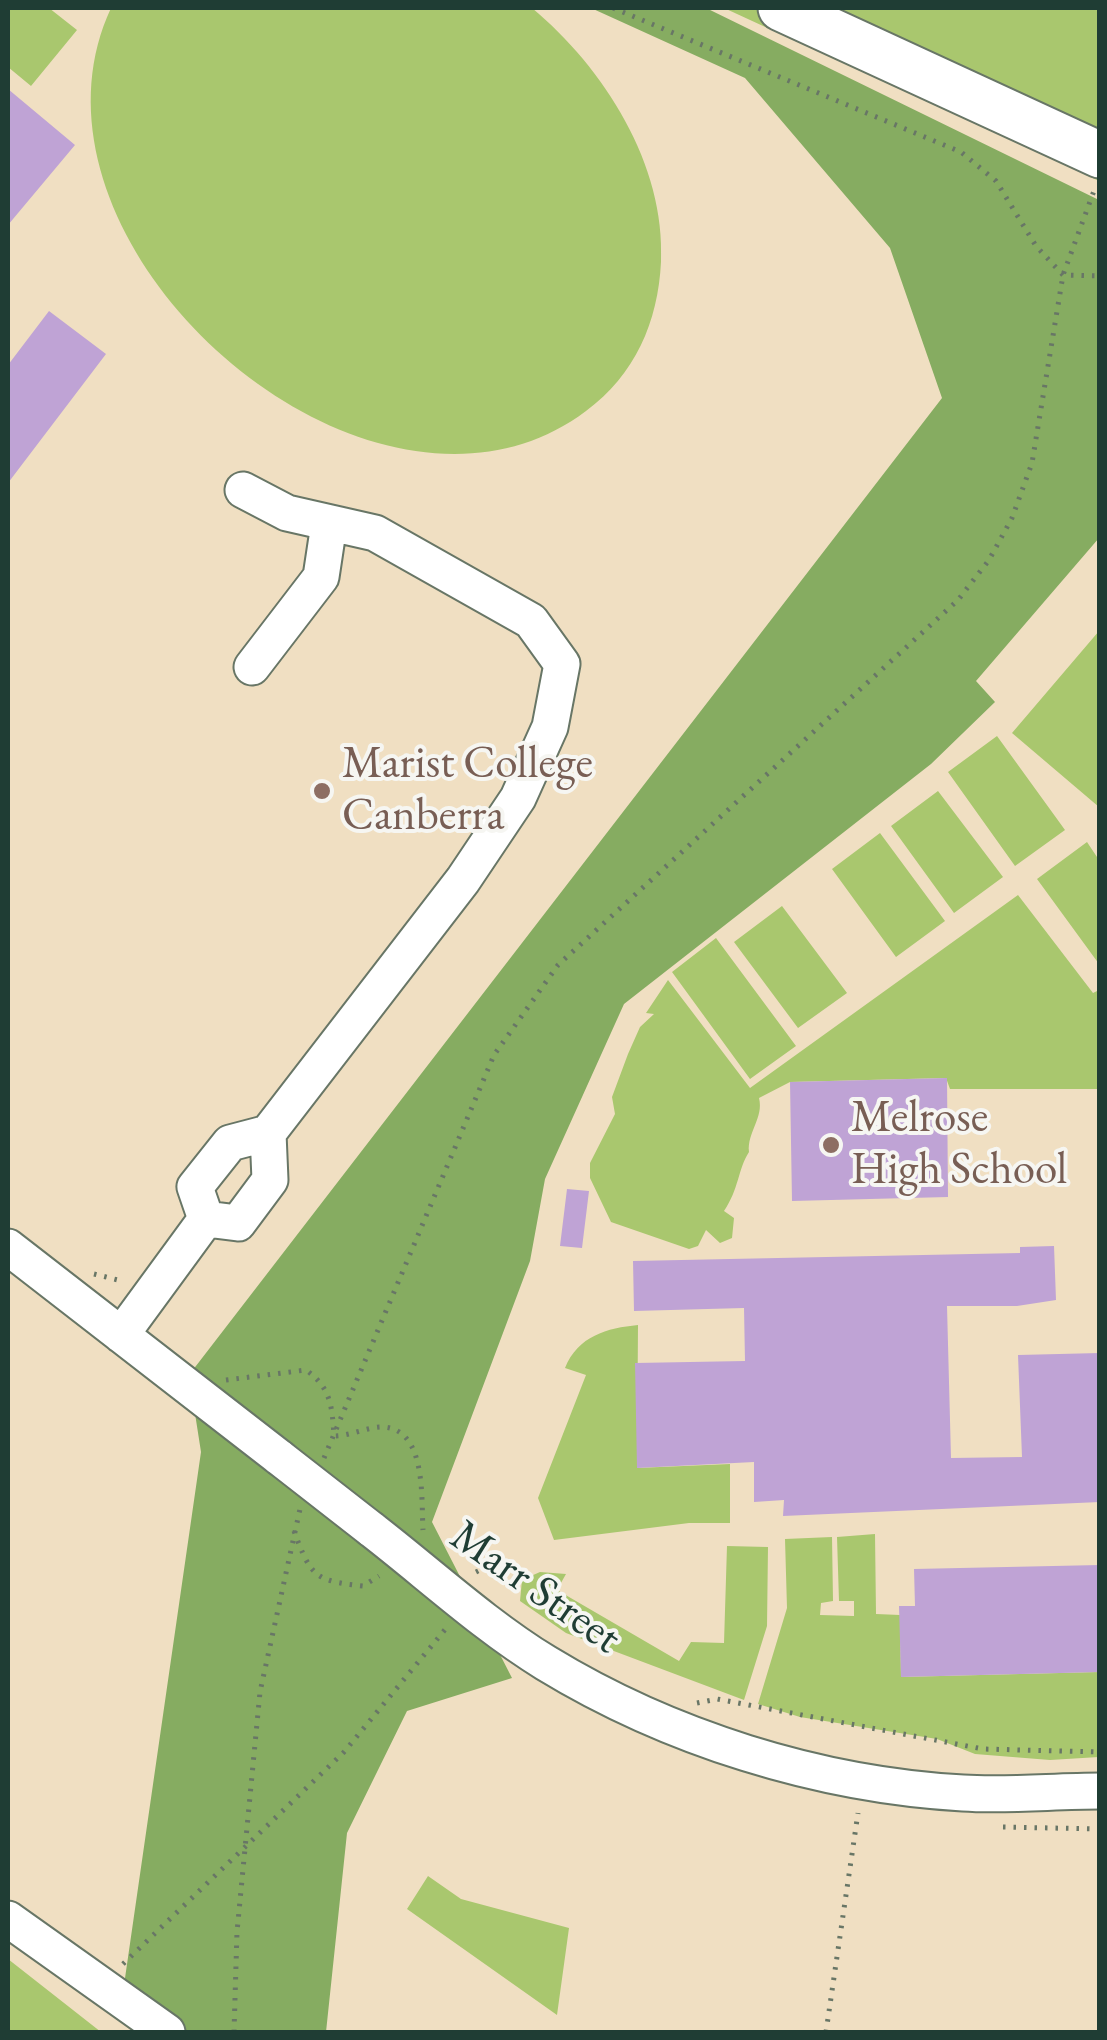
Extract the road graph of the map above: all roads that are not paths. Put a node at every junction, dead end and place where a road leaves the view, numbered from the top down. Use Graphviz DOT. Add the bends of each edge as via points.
graph roads {
  1 [pos="780,8"];
  2 [pos="1100,156"];
  3 [pos="243,490"];
  4 [pos="330,524"];
  5 [pos="252,667"];
  6 [pos="268,1132"];
  7 [pos="206,1219"];
  8 [pos="8,1247"];
  9 [pos="120,1335"];
  10 [pos="1100,1792"];
  11 [pos="8,1919"];
  12 [pos="166,2032"];
  1 -- 2 [label="main road"];
  3 -- 4 [label="street" via="288,513"];
  4 -- 5 [label="street" via="321,577"];
  4 -- 6 [label="street" via="375,532 531,621 562,664 550,727 518,798 463,880"];
  6 -- 7 [label="street" via="230,1143 195,1187"];
  6 -- 7 [label="street" via="270,1180 238,1223"];
  7 -- 9 [label="street"];
  8 -- 9 [label="street, Marr Street"];
  9 -- 10 [label="street, Marr Street, bridge" via="544,1662 648,1717 732,1748 835,1774 964,1793"];
  11 -- 12 [label="street"];
}
